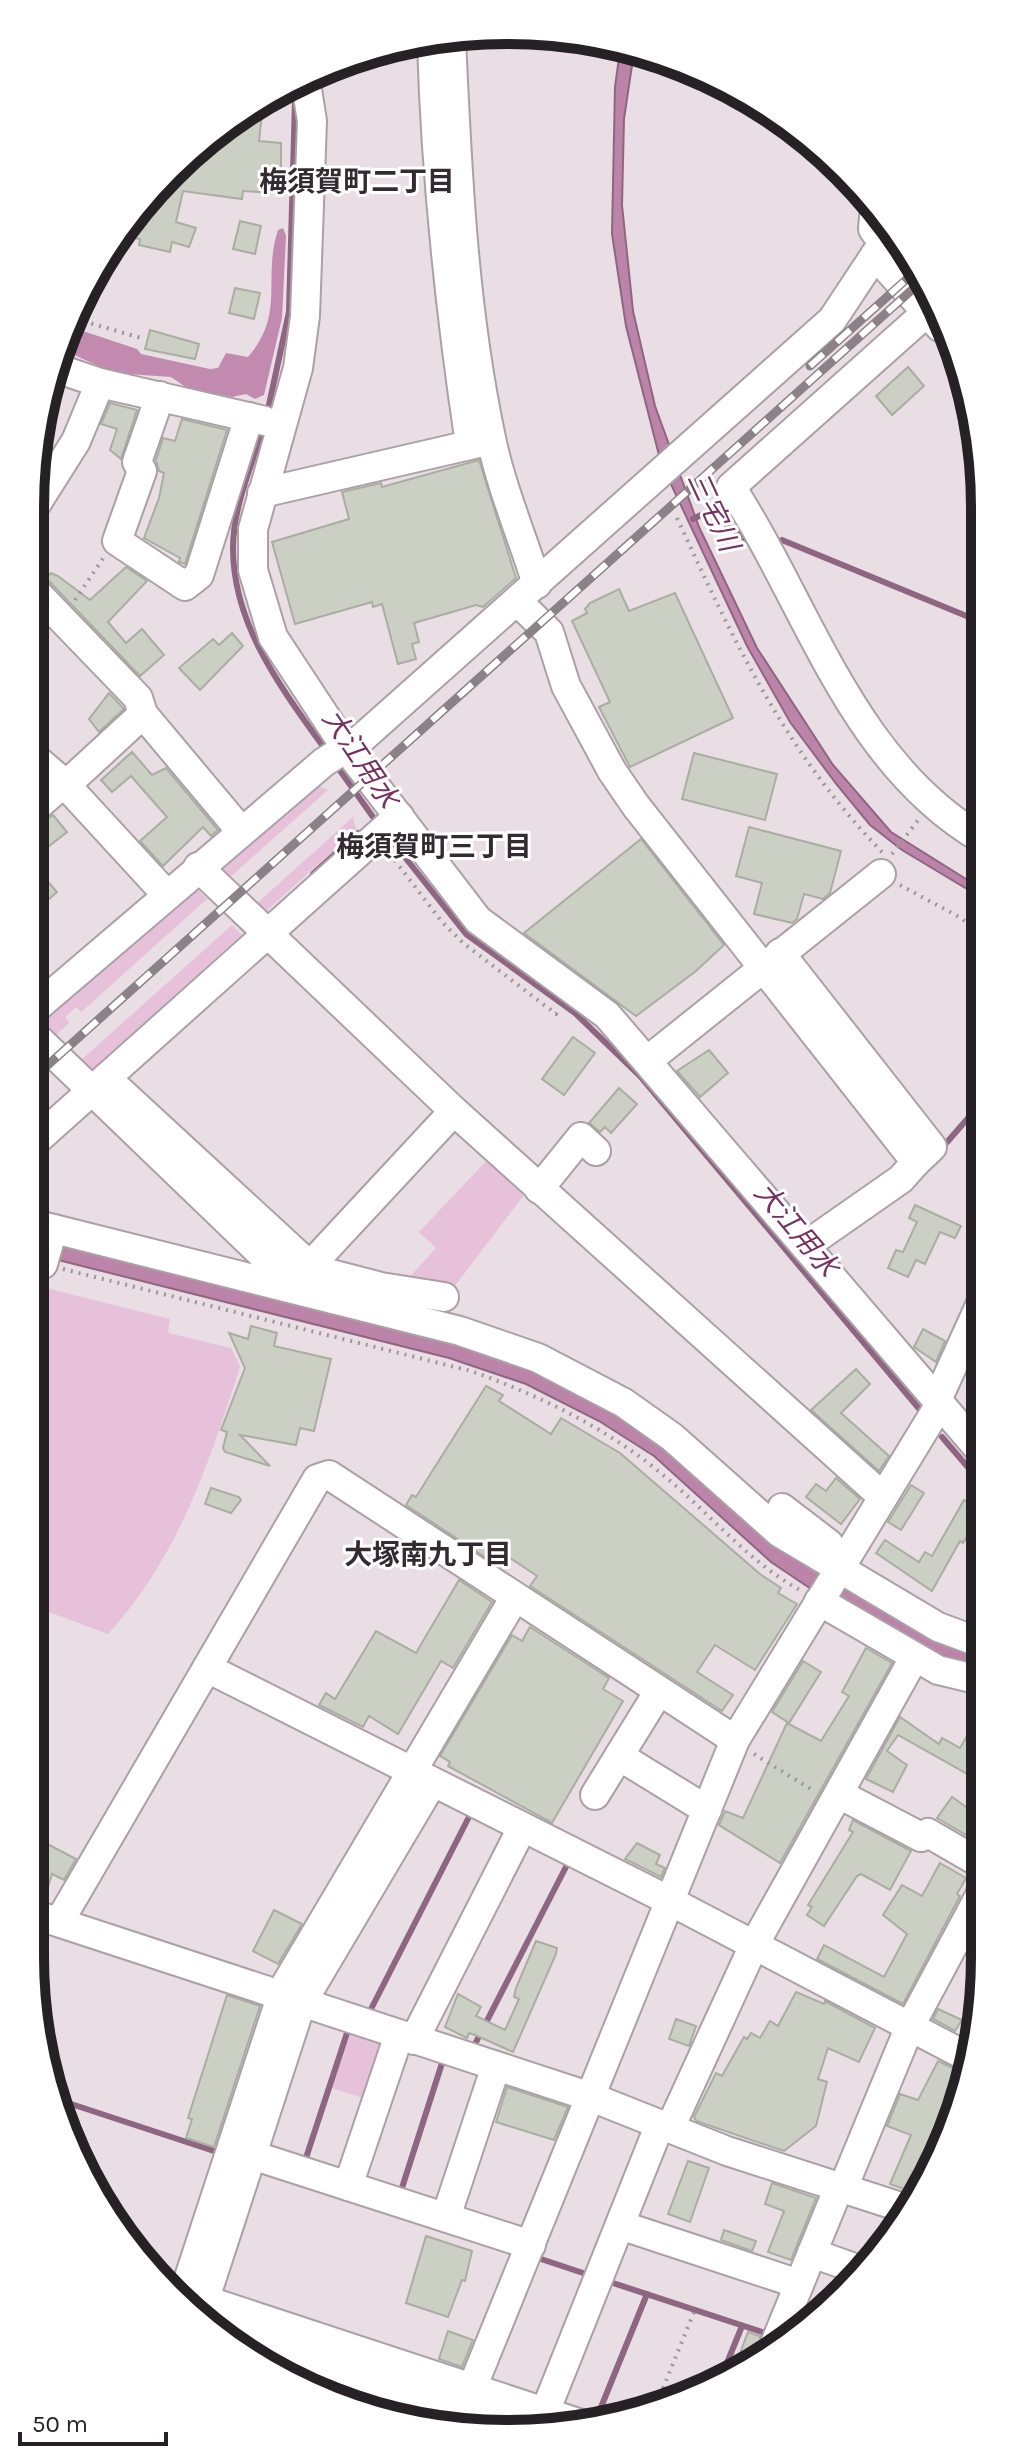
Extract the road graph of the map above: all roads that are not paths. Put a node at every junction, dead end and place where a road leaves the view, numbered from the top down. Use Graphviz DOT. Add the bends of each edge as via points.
graph roads {
  1 [pos="452,48"];
  2 [pos="432,50"];
  3 [pos="307,90"];
  4 [pos="874,223"];
  5 [pos="884,244"];
  6 [pos="919,295"];
  7 [pos="935,329"];
  8 [pos="65,371"];
  9 [pos="100,383"];
  10 [pos="160,396"];
  11 [pos="267,422"];
  12 [pos="480,442"];
  13 [pos="45,491"];
  14 [pos="262,493"];
  15 [pos="527,592"];
  16 [pos="44,600"];
  17 [pos="143,714"];
  18 [pos="337,754"];
  19 [pos="44,766"];
  20 [pos="61,781"];
  21 [pos="44,788"];
  22 [pos="44,798"];
  23 [pos="389,824"];
  24 [pos="241,831"];
  25 [pos="971,831"];
  26 [pos="887,864"];
  27 [pos="198,867"];
  28 [pos="167,895"];
  29 [pos="266,934"];
  30 [pos="772,960"];
  31 [pos="44,1001"];
  32 [pos="44,1042"];
  33 [pos="647,1061"];
  34 [pos="98,1085"];
  35 [pos="454,1111"];
  36 [pos="44,1133"];
  37 [pos="596,1151"];
  38 [pos="539,1189"];
  39 [pos="45,1228"];
  40 [pos="805,1246"];
  41 [pos="44,1262"];
  42 [pos="309,1267"];
  43 [pos="444,1297"];
  44 [pos="971,1353"];
  45 [pos="939,1402"];
  46 [pos="971,1440"];
  47 [pos="883,1497"];
  48 [pos="782,1508"];
  49 [pos="840,1565"];
  50 [pos="515,1597"];
  51 [pos="820,1599"];
  52 [pos="971,1639"];
  53 [pos="914,1658"];
  54 [pos="207,1668"];
  55 [pos="971,1678"];
  56 [pos="659,1691"];
  57 [pos="735,1740"];
  58 [pos="619,1756"];
  59 [pos="422,1778"];
  60 [pos="595,1795"];
  61 [pos="836,1798"];
  62 [pos="707,1810"];
  63 [pos="522,1828"];
  64 [pos="971,1858"];
  65 [pos="670,1901"];
  66 [pos="44,1917"];
  67 [pos="971,1918"];
  68 [pos="59,1922"];
  69 [pos="754,1945"];
  70 [pos="287,1999"];
  71 [pos="910,2026"];
  72 [pos="407,2038"];
  73 [pos="961,2053"];
  74 [pos="496,2066"];
  75 [pos="591,2097"];
  76 [pos="665,2126"];
  77 [pos="252,2155"];
  78 [pos="348,2186"];
  79 [pos="841,2187"];
  80 [pos="898,2206"];
  81 [pos="446,2217"];
  82 [pos="620,2225"];
  83 [pos="531,2245"];
  84 [pos="812,2253"];
  85 [pos="851,2267"];
  86 [pos="799,2284"];
  87 [pos="197,2300"];
  88 [pos="197,2301"];
  89 [pos="205,2308"];
  90 [pos="780,2331"];
  91 [pos="251,2343"];
  92 [pos="463,2410"];
  93 [pos="545,2412"];
  94 [pos="560,2417"];
  95 [pos="489,2419"];
  1 -- 12 [label="street"];
  2 -- 12 [label="street" via="447,293"];
  3 -- 11 [label="street" via="312,121 305,316 298,368"];
  4 -- 5 [label="street"];
  5 -- 6 [label="street"];
  5 -- 15 [label="street" via="832,320"];
  7 -- 25 [label="street" via="731,487 765,540 852,709 933,802"];
  8 -- 9 [label="street"];
  9 -- 10 [label="street"];
  9 -- 13 [label="street" via="76,441"];
  10 -- 11 [label="street"];
  10 -- 11 [label="street" via="137,462 142,471 117,541 185,586 199,575"];
  11 -- 14 [label="street"];
  12 -- 14 [label="street"];
  12 -- 15 [label="street"];
  14 -- 18 [label="street" via="253,543 261,606"];
  15 -- 18 [label="street" via="361,739"];
  15 -- 30 [label="street" via="549,632 566,686 612,771"];
  16 -- 17 [label="street" via="138,698"];
  17 -- 20 [label="street"];
  17 -- 24 [label="street"];
  18 -- 23 [label="street"];
  18 -- 24 [label="street"];
  19 -- 20 [label="street"];
  20 -- 21 [label="street"];
  20 -- 22 [label="street"];
  20 -- 28 [label="street"];
  23 -- 29 [label="street"];
  23 -- 33 [label="street" via="478,920 607,1015"];
  24 -- 27 [label="street"];
  26 -- 30 [label="street"];
  27 -- 28 [label="street"];
  27 -- 29 [label="street"];
  28 -- 31 [label="street"];
  29 -- 34 [label="street"];
  29 -- 35 [label="street"];
  30 -- 33 [label="street"];
  30 -- 40 [label="street" via="916,1162 901,1179"];
  32 -- 34 [label="street"];
  33 -- 40 [label="street"];
  34 -- 36 [label="street"];
  34 -- 42 [label="street"];
  35 -- 38 [label="street"];
  35 -- 42 [label="street"];
  37 -- 38 [label="street" via="581,1137"];
  38 -- 47 [label="street"];
  39 -- 41 [label="street"];
  39 -- 49 [label="street" via="460,1331 538,1358 624,1403 704,1464 780,1533"];
  40 -- 45 [label="street"];
  42 -- 43 [label="street"];
  44 -- 45 [label="street"];
  45 -- 46 [label="street"];
  45 -- 47 [label="street"];
  47 -- 49 [label="street"];
  48 -- 49 [label="street"];
  49 -- 51 [label="street"];
  49 -- 52 [label="street" via="938,1627"];
  50 -- 54 [label="street" via="329,1475 317,1479"];
  50 -- 56 [label="street"];
  50 -- 59 [label="street"];
  51 -- 53 [label="street"];
  51 -- 57 [label="street"];
  53 -- 55 [label="street"];
  53 -- 61 [label="street"];
  54 -- 59 [label="street"];
  54 -- 68 [label="street"];
  56 -- 57 [label="street"];
  56 -- 58 [label="street"];
  57 -- 62 [label="street"];
  58 -- 60 [label="street"];
  58 -- 62 [label="street"];
  59 -- 63 [label="street"];
  59 -- 70 [label="street"];
  61 -- 64 [label="street" via="921,1837 928,1833"];
  61 -- 69 [label="street"];
  62 -- 65 [label="street"];
  63 -- 65 [label="street"];
  63 -- 72 [label="street"];
  65 -- 69 [label="street"];
  65 -- 75 [label="street"];
  66 -- 68 [label="street"];
  67 -- 71 [label="street"];
  68 -- 70 [label="street"];
  69 -- 71 [label="street"];
  69 -- 76 [label="street"];
  70 -- 72 [label="street"];
  70 -- 77 [label="street"];
  70 -- 87 [label="street"];
  71 -- 73 [label="street"];
  71 -- 79 [label="street"];
  72 -- 74 [label="street"];
  72 -- 78 [label="street"];
  74 -- 75 [label="street"];
  74 -- 81 [label="street"];
  75 -- 76 [label="street"];
  75 -- 83 [label="street"];
  76 -- 79 [label="street"];
  76 -- 82 [label="street"];
  77 -- 78 [label="street"];
  77 -- 88 [label="street"];
  78 -- 81 [label="street"];
  79 -- 80 [label="street"];
  79 -- 84 [label="street"];
  81 -- 83 [label="street"];
  82 -- 86 [label="street"];
  82 -- 93 [label="street"];
  83 -- 92 [label="street"];
  84 -- 85 [label="street"];
  84 -- 86 [label="street"];
  86 -- 90 [label="street"];
  89 -- 92 [label="street"];
  91 -- 92 [label="street"];
  92 -- 93 [label="street"];
  92 -- 95 [label="street"];
  93 -- 94 [label="street"];
}
